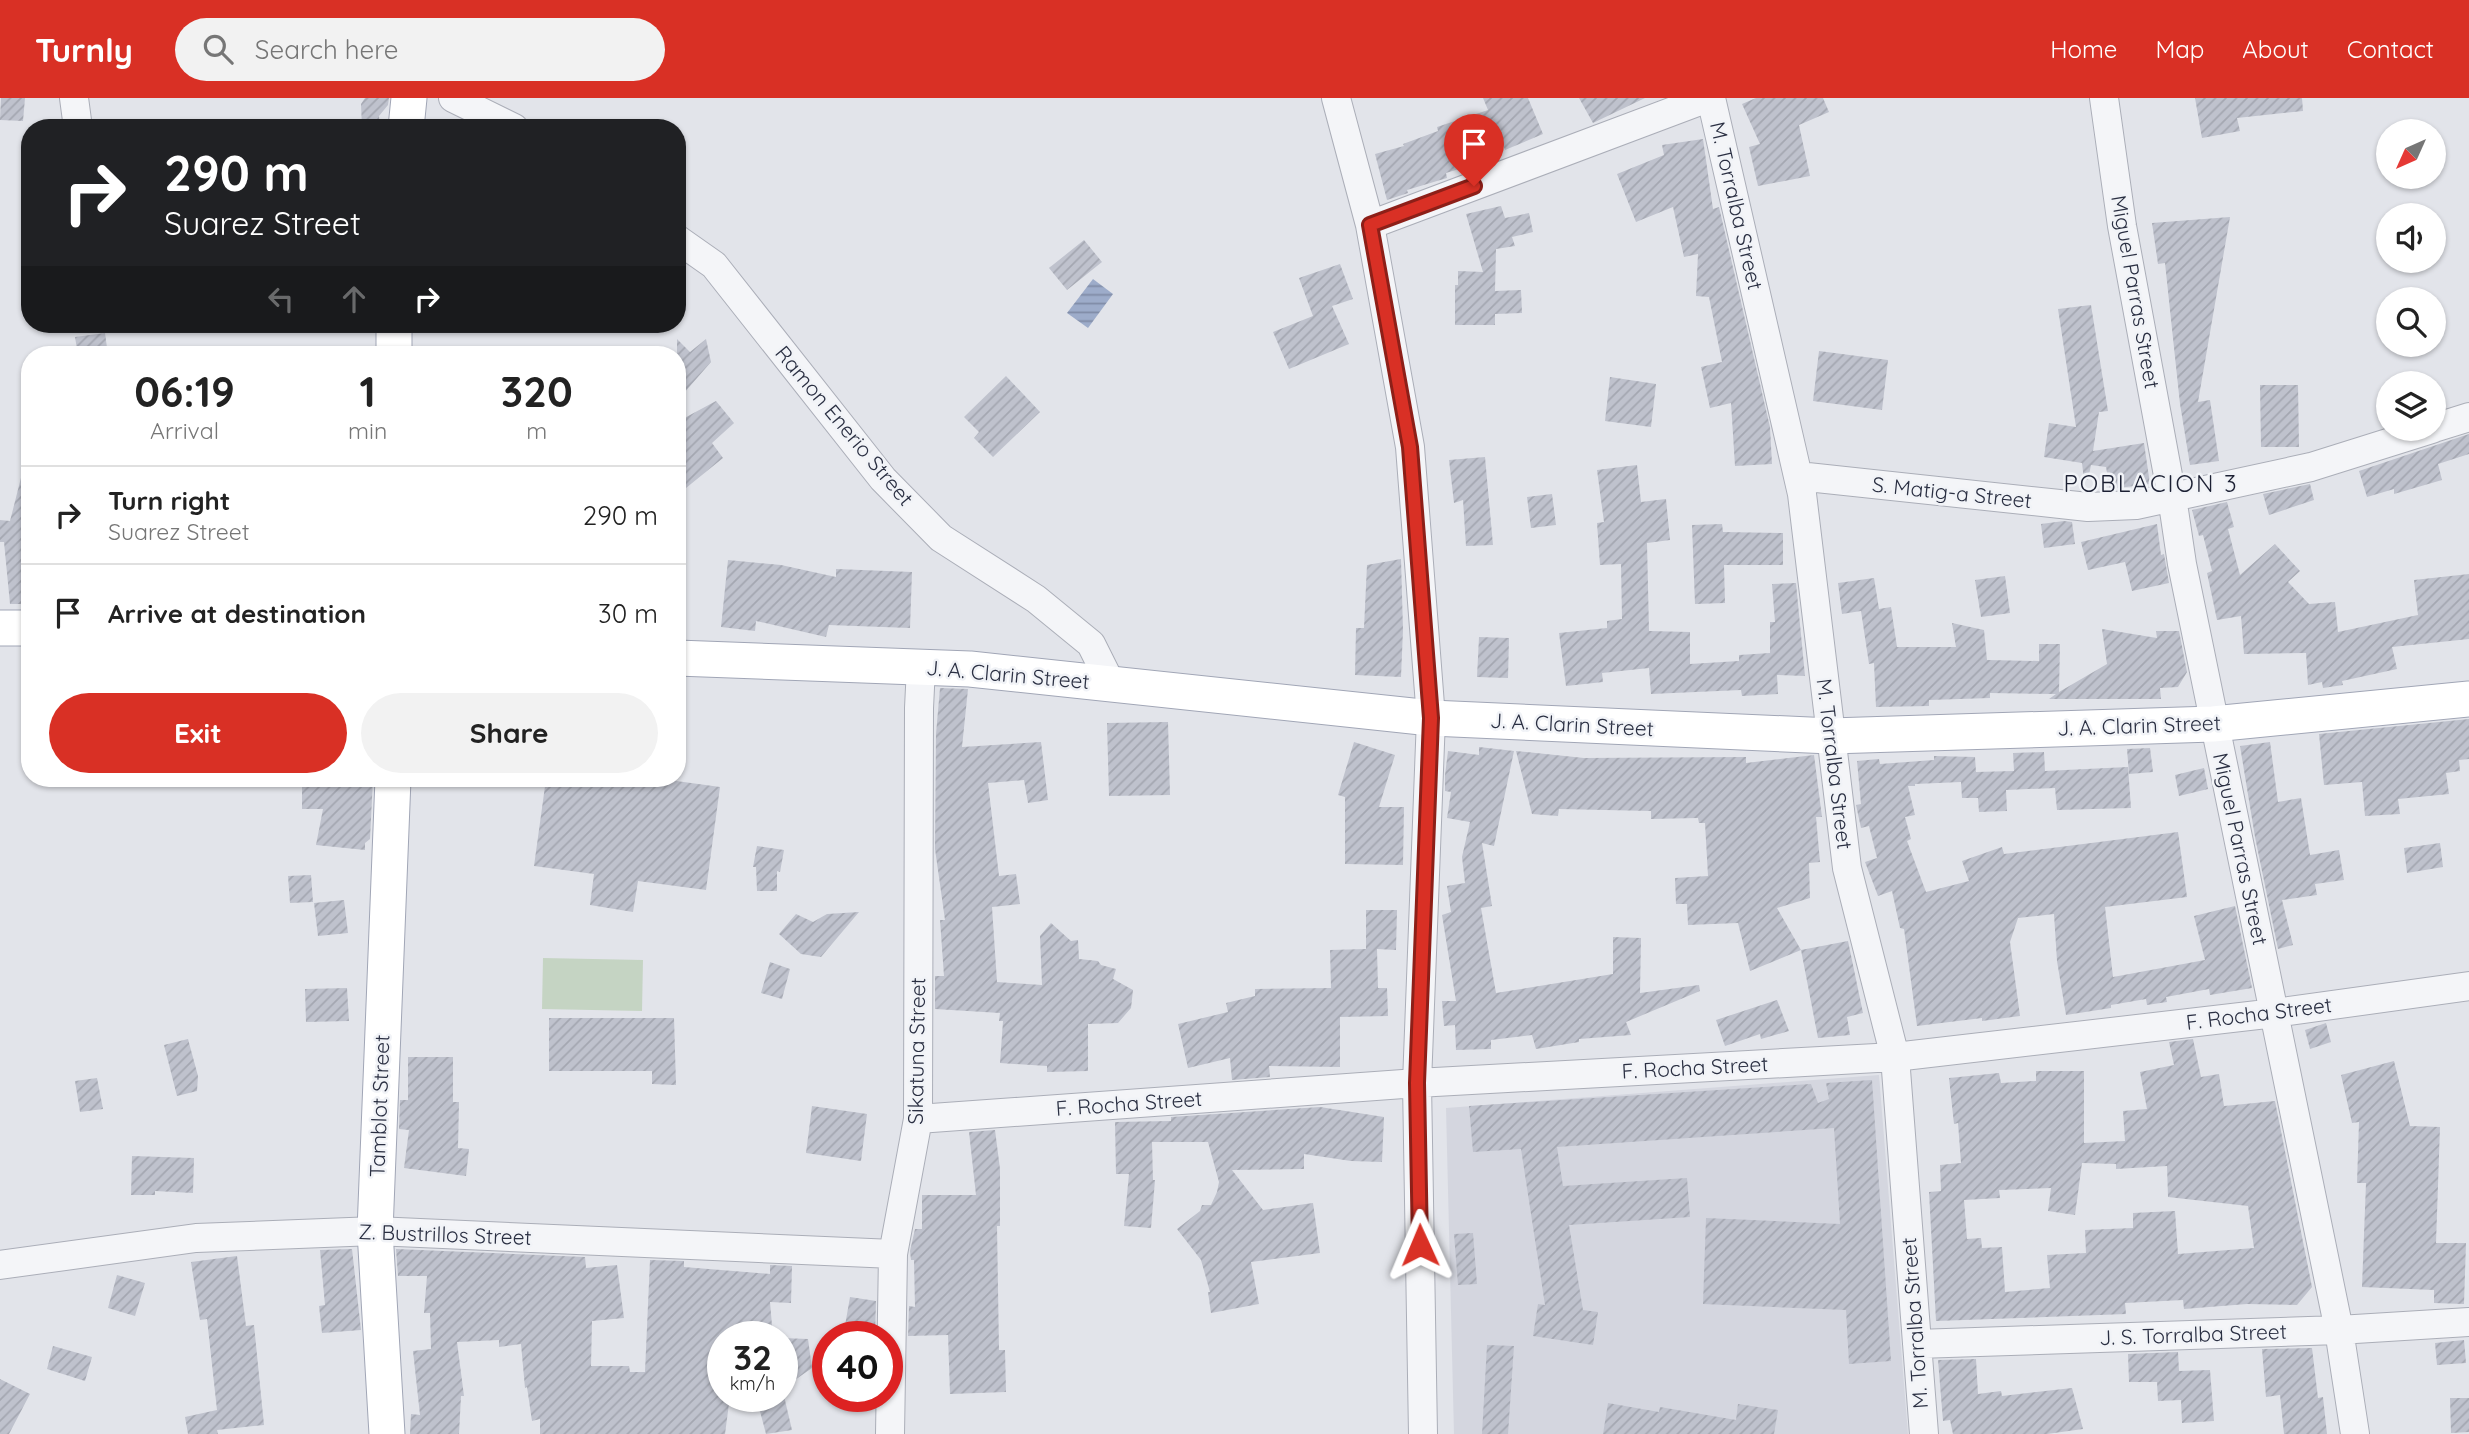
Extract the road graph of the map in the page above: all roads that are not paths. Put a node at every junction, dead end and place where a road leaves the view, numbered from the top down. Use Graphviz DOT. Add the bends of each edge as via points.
graph roads {
  1 [pos="74,98"];
  2 [pos="409,98"];
  3 [pos="453,98"];
  4 [pos="1336,98"];
  5 [pos="1709,98"];
  6 [pos="2104,98"];
  7 [pos="77,119"];
  8 [pos="407,119"];
  9 [pos="496,119"];
  10 [pos="1370,225"];
  11 [pos="686,245"];
  12 [pos="2469,417"];
  13 [pos="2446,424"];
  14 [pos="2392,441"];
  15 [pos="1798,476"];
  16 [pos="2172,497"];
  17 [pos="0,628"];
  18 [pos="21,628"];
  19 [pos="686,658"];
  20 [pos="921,667"];
  21 [pos="1111,684"];
  22 [pos="2469,699"];
  23 [pos="1431,718"];
  24 [pos="2214,724"];
  25 [pos="1831,736"];
  26 [pos="393,787"];
  27 [pos="2469,986"];
  28 [pos="2274,1013"];
  29 [pos="1895,1057"];
  30 [pos="1417,1083"];
  31 [pos="918,1119"];
  32 [pos="375,1231"];
  33 [pos="892,1254"];
  34 [pos="0,1265"];
  35 [pos="2469,1322"];
  36 [pos="2339,1330"];
  37 [pos="1917,1344"];
  38 [pos="387,1434"];
  39 [pos="890,1434"];
  40 [pos="1423,1434"];
  41 [pos="1924,1434"];
  42 [pos="2355,1434"];
  1 -- 7 [label="street"];
  2 -- 8 [label="main road"];
  3 -- 9 [label="street"];
  4 -- 10 [label="street"];
  5 -- 10 [label="street"];
  5 -- 15 [label="street, M. Torralba Street"];
  6 -- 16 [label="street, Miguel Parras Street" via="2122,226"];
  10 -- 23 [label="street" via="1410,447"];
  11 -- 21 [label="street, Ramon Enerio Street" via="714,265 883,479 941,538 1036,599 1091,644"];
  12 -- 13 [label="street, S. Matig-a Street"];
  14 -- 16 [label="street, S. Matig-a Street" via="2311,467"];
  15 -- 16 [label="street, S. Matig-a Street" via="2088,507 2136,505"];
  15 -- 25 [label="street, M. Torralba Street"];
  16 -- 24 [label="street, Miguel Parras Street"];
  17 -- 18 [label="main road"];
  19 -- 20 [label="main road, J. A. Clarin Street"];
  20 -- 21 [label="main road, J. A. Clarin Street"];
  20 -- 31 [label="street, Sikatuna Street"];
  21 -- 23 [label="main road, J. A. Clarin Street"];
  22 -- 24 [label="main road, J. A. Clarin Street"];
  23 -- 25 [label="main road, J. A. Clarin Street"];
  23 -- 30 [label="street"];
  24 -- 25 [label="main road, J. A. Clarin Street"];
  24 -- 28 [label="street, Miguel Parras Street"];
  25 -- 29 [label="street, M. Torralba Street" via="1847,868"];
  26 -- 32 [label="main road, Tamblot Street"];
  27 -- 28 [label="street, F. Rocha Street"];
  28 -- 29 [label="street, F. Rocha Street"];
  28 -- 36 [label="street, Miguel Parras Street"];
  29 -- 30 [label="street, F. Rocha Street"];
  29 -- 37 [label="street, M. Torralba Street"];
  30 -- 31 [label="street, F. Rocha Street"];
  30 -- 40 [label="street"];
  31 -- 33 [label="street, Sikatuna Street"];
  32 -- 33 [label="street, Z. Bustrillos Street"];
  32 -- 34 [label="street, Z. Bustrillos Street" via="196,1238"];
  32 -- 38 [label="main road, Tamblot Street"];
  33 -- 39 [label="street, Sikatuna Street"];
  35 -- 36 [label="street, J. S. Torralba Street"];
  36 -- 37 [label="street, J. S. Torralba Street"];
  36 -- 42 [label="street, Miguel Parras Street"];
  37 -- 41 [label="street, M. Torralba Street"];
}
